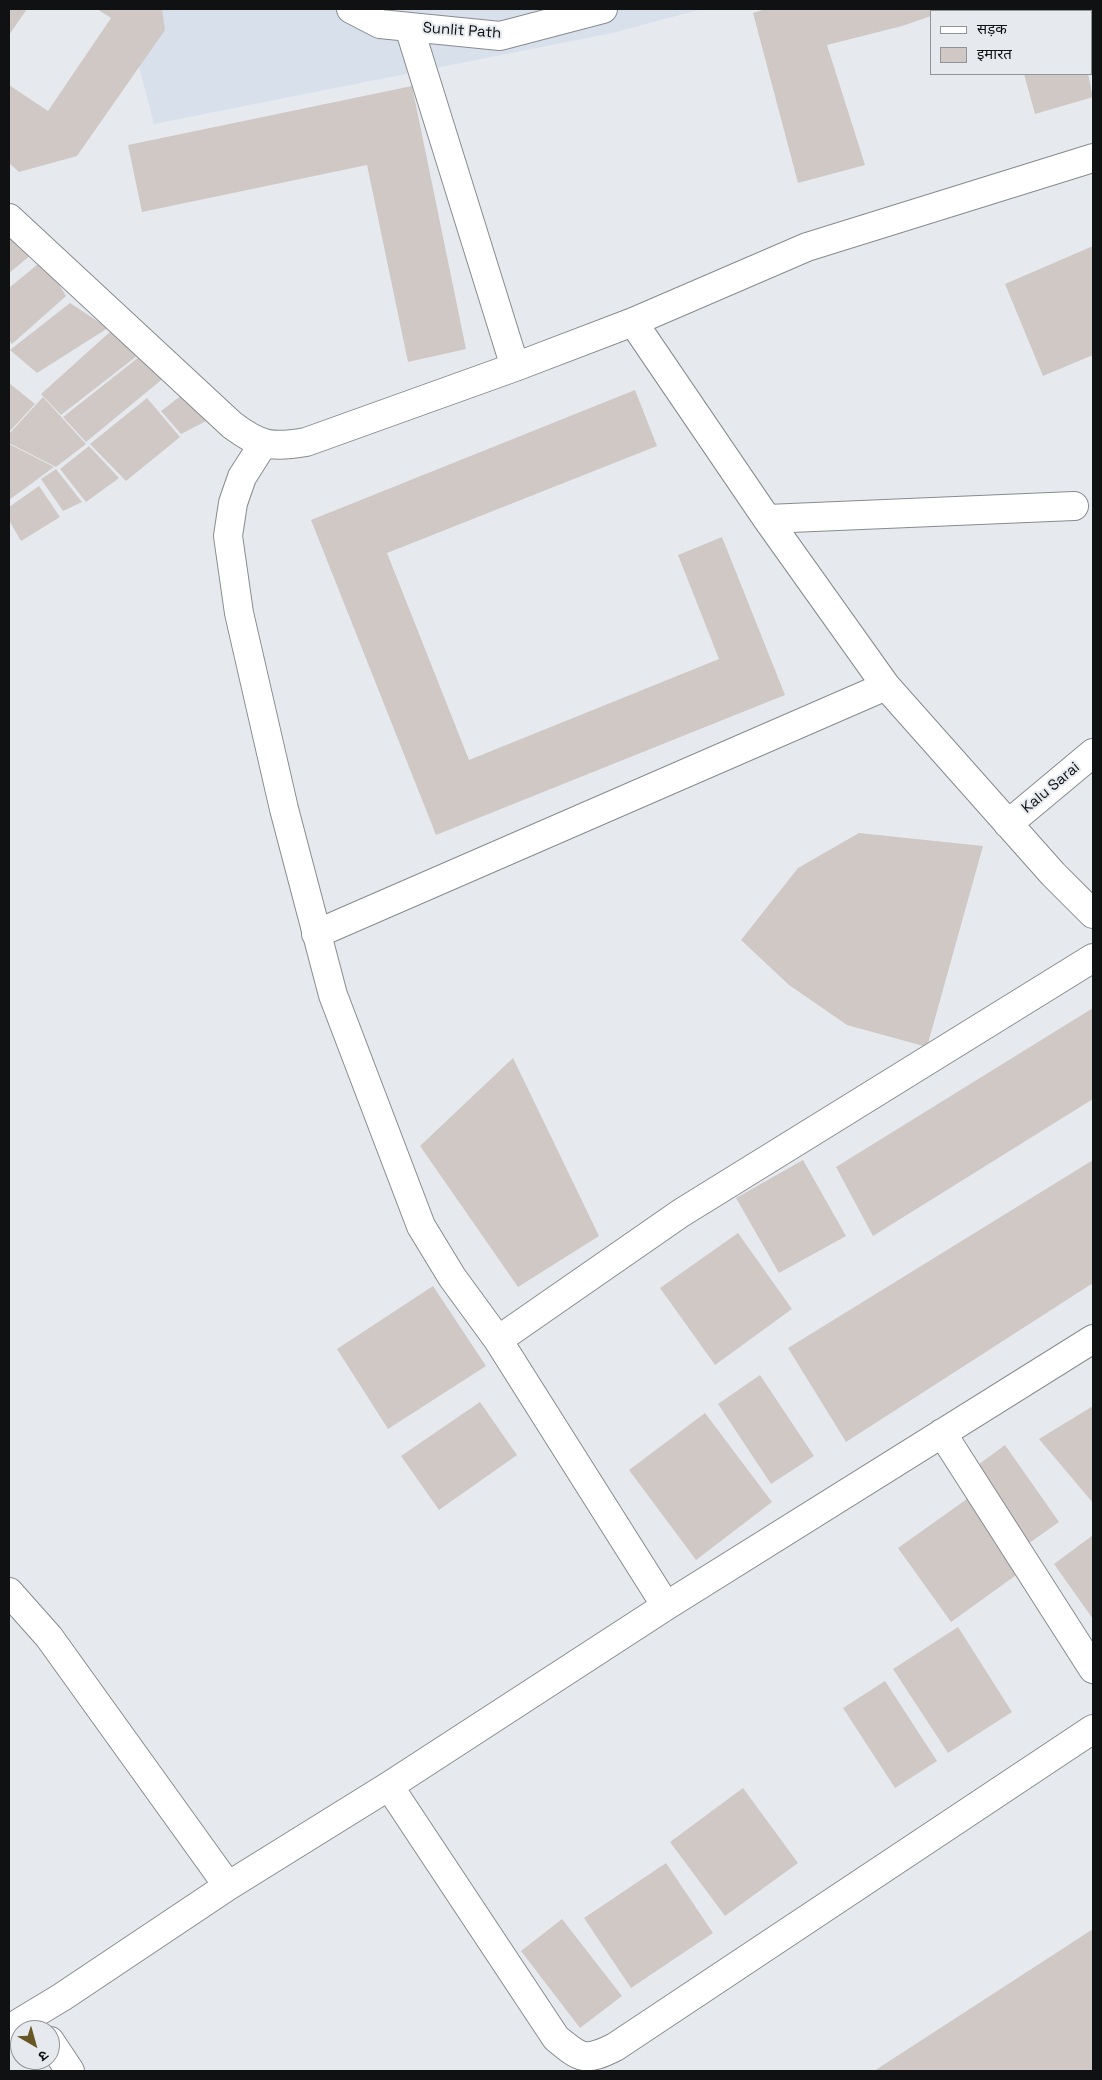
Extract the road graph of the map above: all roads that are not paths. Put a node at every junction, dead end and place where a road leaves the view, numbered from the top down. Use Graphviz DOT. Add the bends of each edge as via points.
graph roads {
  1 [pos="351,9"];
  2 [pos="603,9"];
  3 [pos="409,27"];
  4 [pos="1093,158"];
  5 [pos="9,218"];
  6 [pos="633,322"];
  7 [pos="515,367"];
  8 [pos="262,444"];
  9 [pos="1074,506"];
  10 [pos="767,519"];
  11 [pos="886,686"];
  12 [pos="1093,752"];
  13 [pos="1008,824"];
  14 [pos="1093,914"];
  15 [pos="316,934"];
  16 [pos="1093,958"];
  17 [pos="1093,1339"];
  18 [pos="498,1340"];
  19 [pos="942,1433"];
  20 [pos="9,1592"];
  21 [pos="666,1606"];
  22 [pos="1093,1669"];
  23 [pos="1093,1730"];
  24 [pos="388,1786"];
  25 [pos="228,1886"];
  26 [pos="42,2020"];
  27 [pos="60,2056"];
  28 [pos="70,2071"];
  1 -- 3 [label="street, Sunlit Path" via="380,24"];
  2 -- 3 [label="street, Sunlit Path" via="500,36"];
  3 -- 7 [label="street"];
  4 -- 6 [label="street" via="807,247"];
  5 -- 8 [label="street" via="232,425"];
  6 -- 7 [label="street"];
  6 -- 10 [label="street"];
  7 -- 8 [label="street" via="306,442 283,446"];
  8 -- 15 [label="street" via="242,477 233,503 228,536 239,613"];
  9 -- 10 [label="street"];
  10 -- 11 [label="street"];
  11 -- 13 [label="street"];
  11 -- 15 [label="street"];
  12 -- 13 [label="street, Kalu Sarai"];
  13 -- 14 [label="street"];
  15 -- 18 [label="street" via="333,995 421,1226 452,1277"];
  16 -- 18 [label="street" via="681,1213"];
  17 -- 19 [label="street"];
  18 -- 21 [label="street"];
  19 -- 21 [label="street"];
  19 -- 22 [label="street"];
  20 -- 25 [label="street" via="49,1638"];
  21 -- 24 [label="street"];
  23 -- 24 [label="street" via="615,2047 588,2058 572,2052 556,2038"];
  24 -- 25 [label="street"];
  25 -- 26 [label="street"];
  27 -- 28 [label="street"];
}
